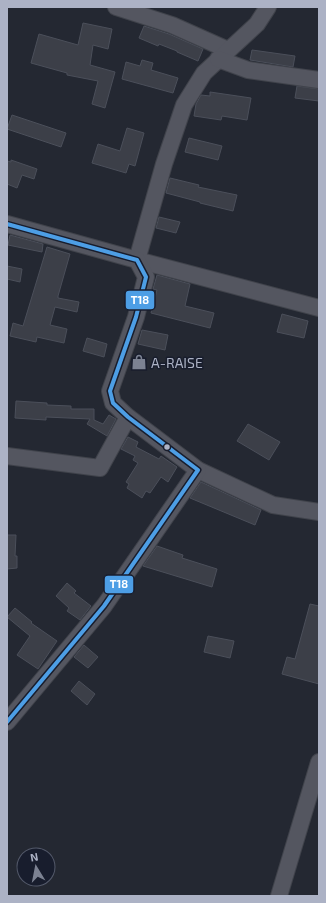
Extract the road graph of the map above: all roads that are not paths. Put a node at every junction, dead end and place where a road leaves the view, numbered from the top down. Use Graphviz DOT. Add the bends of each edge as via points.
graph roads {
  1 [pos="116,7"];
  2 [pos="268,7"];
  3 [pos="223,54"];
  4 [pos="319,80"];
  5 [pos="7,224"];
  6 [pos="137,260"];
  7 [pos="319,308"];
  8 [pos="128,417"];
  9 [pos="7,456"];
  10 [pos="198,470"];
  11 [pos="319,512"];
  12 [pos="7,722"];
  13 [pos="319,762"];
  14 [pos="279,896"];
  1 -- 3 [label="street" via="172,25"];
  2 -- 3 [label="street" via="257,24"];
  3 -- 4 [label="street" via="248,70"];
  3 -- 6 [label="street" via="204,73 184,106 164,164"];
  5 -- 6 [label="street"];
  6 -- 7 [label="street"];
  6 -- 8 [label="street" via="146,277 136,318 110,391 113,402"];
  8 -- 9 [label="street" via="100,468"];
  8 -- 10 [label="street"];
  10 -- 11 [label="street" via="272,505"];
  10 -- 12 [label="street" via="104,606"];
  13 -- 14 [label="street"];
}
